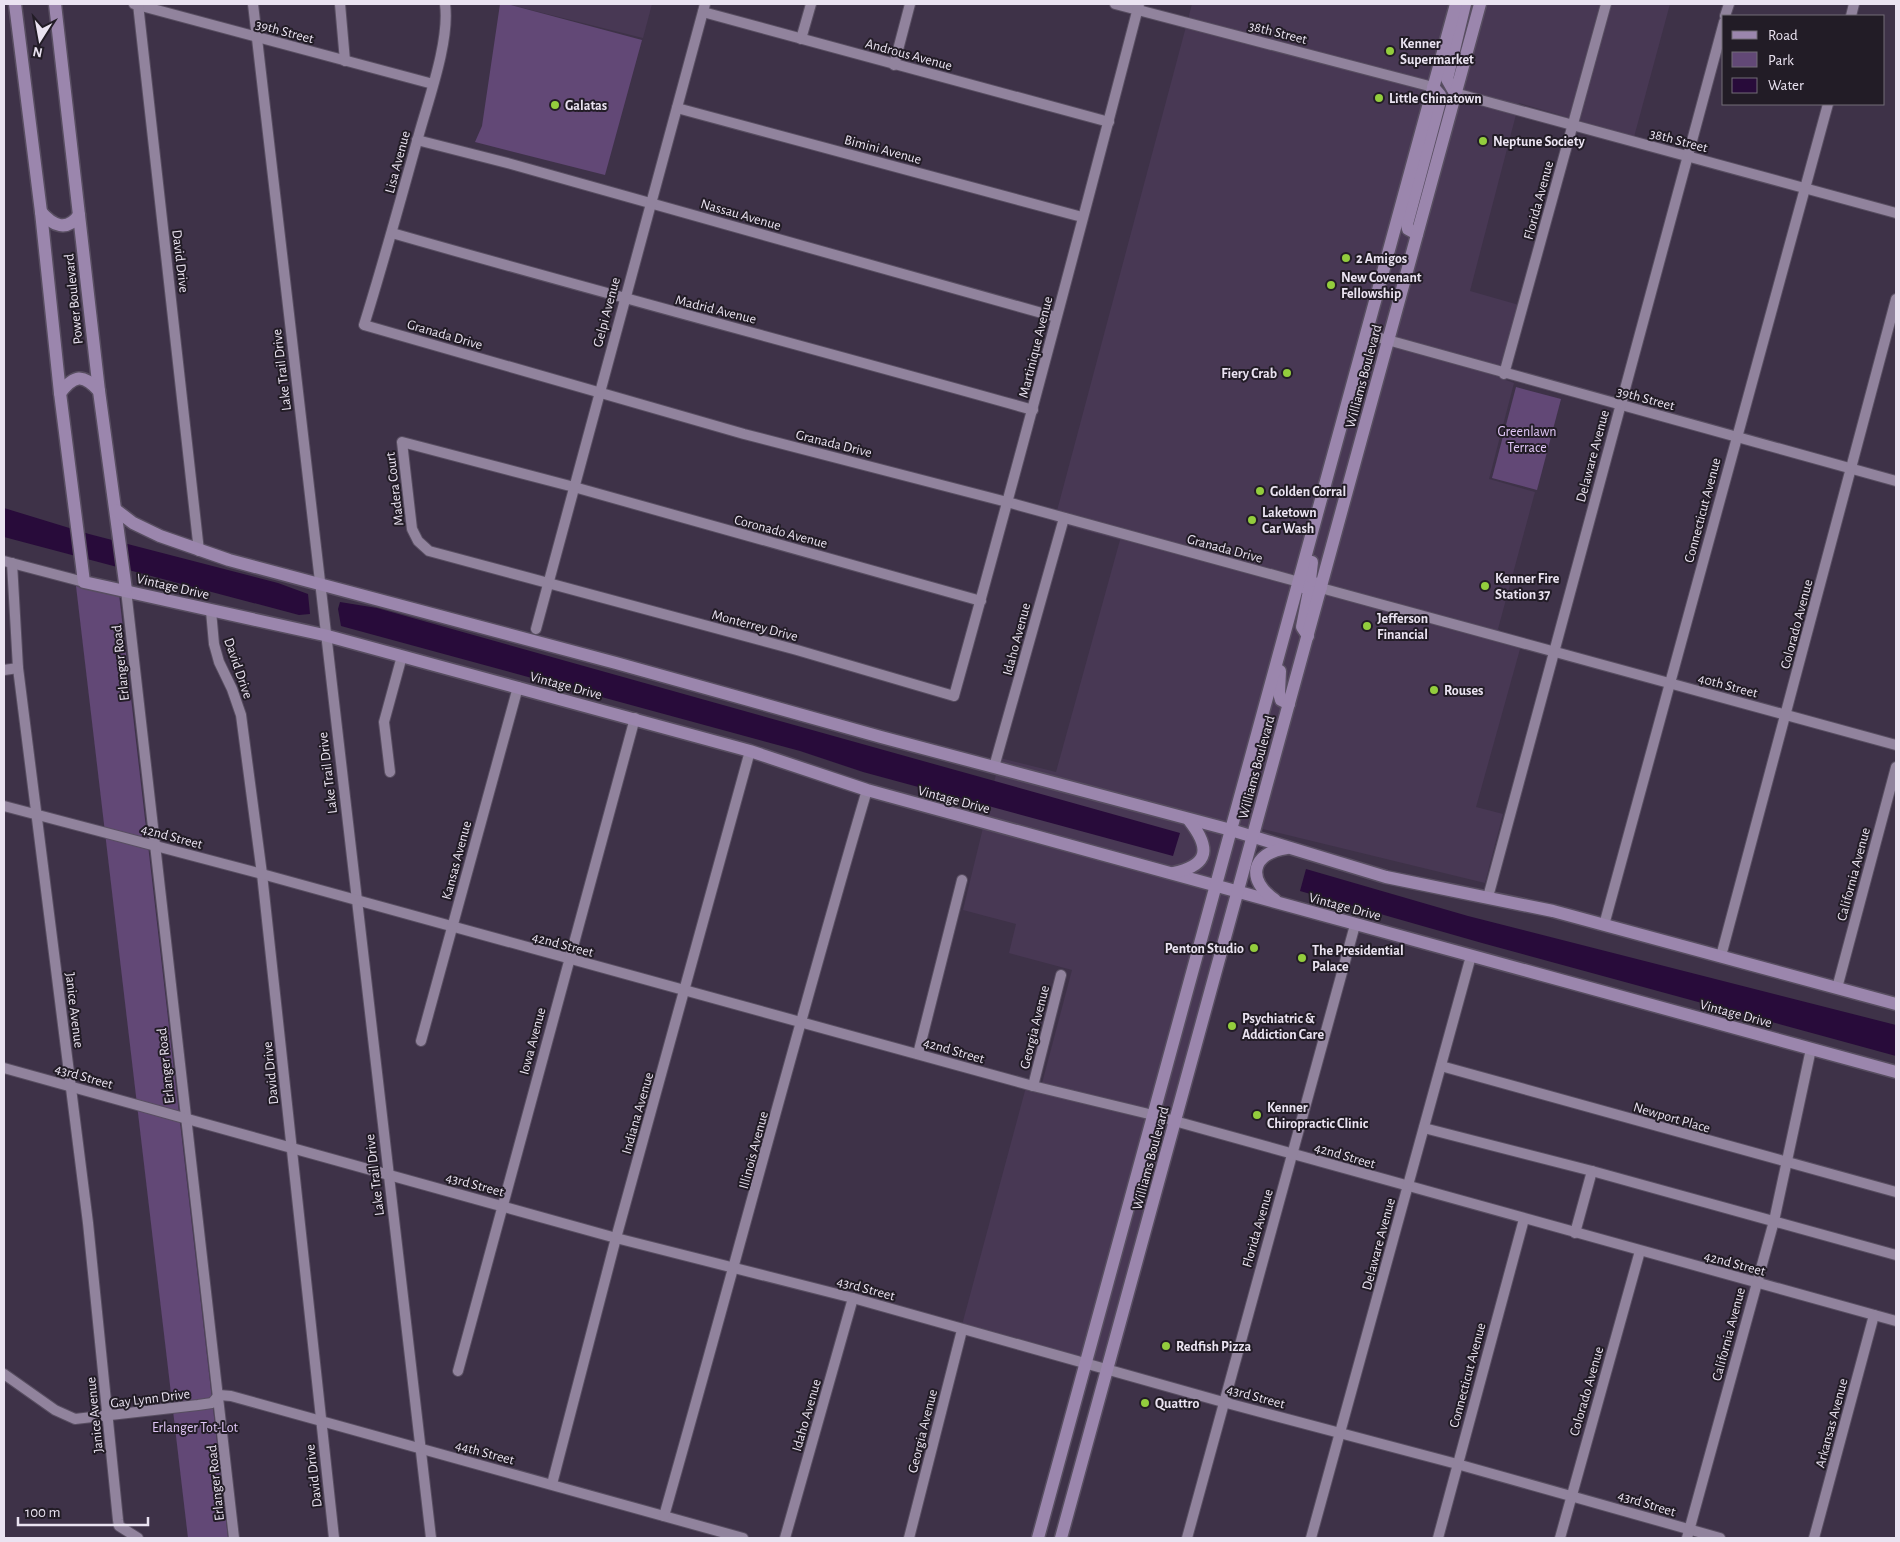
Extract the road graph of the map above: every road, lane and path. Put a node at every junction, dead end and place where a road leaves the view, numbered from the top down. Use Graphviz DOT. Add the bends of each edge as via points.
graph roads {
  1 [pos="15,4"];
  2 [pos="55,4"];
  3 [pos="136,4"];
  4 [pos="253,4"];
  5 [pos="340,4"];
  6 [pos="445,4"];
  7 [pos="811,4"];
  8 [pos="910,4"];
  9 [pos="1116,4"];
  10 [pos="1456,4"];
  11 [pos="1465,4"];
  12 [pos="1480,4"];
  13 [pos="1606,4"];
  14 [pos="1138,7"];
  15 [pos="704,8"];
  16 [pos="1722,29"];
  17 [pos="256,37"];
  18 [pos="801,39"];
  19 [pos="345,61"];
  20 [pos="894,64"];
  21 [pos="432,84"];
  22 [pos="1433,87"];
  23 [pos="1455,94"];
  24 [pos="1828,105"];
  25 [pos="678,108"];
  26 [pos="1108,122"];
  27 [pos="1573,126"];
  28 [pos="417,140"];
  29 [pos="1686,157"];
  30 [pos="1805,188"];
  31 [pos="651,203"];
  32 [pos="41,212"];
  33 [pos="1896,213"];
  34 [pos="79,215"];
  35 [pos="1082,217"];
  36 [pos="392,233"];
  37 [pos="1417,234"];
  38 [pos="1896,299"];
  39 [pos="624,300"];
  40 [pos="1056,316"];
  41 [pos="364,325"];
  42 [pos="1366,334"];
  43 [pos="1388,340"];
  44 [pos="1504,374"];
  45 [pos="99,391"];
  46 [pos="599,392"];
  47 [pos="60,393"];
  48 [pos="1620,405"];
  49 [pos="1033,410"];
  50 [pos="1736,437"];
  51 [pos="1852,469"];
  52 [pos="1896,481"];
  53 [pos="574,487"];
  54 [pos="1007,502"];
  55 [pos="116,510"];
  56 [pos="1064,518"];
  57 [pos="1312,530"];
  58 [pos="199,551"];
  59 [pos="8,562"];
  60 [pos="84,582"];
  61 [pos="1298,582"];
  62 [pos="320,584"];
  63 [pos="547,584"];
  64 [pos="125,585"];
  65 [pos="1321,588"];
  66 [pos="980,601"];
  67 [pos="211,610"];
  68 [pos="536,629"];
  69 [pos="1284,633"];
  70 [pos="324,635"];
  71 [pos="1308,636"];
  72 [pos="1553,652"];
  73 [pos="402,656"];
  74 [pos="18,668"];
  75 [pos="4,670"];
  76 [pos="1670,684"];
  77 [pos="518,687"];
  78 [pos="954,696"];
  79 [pos="1289,704"];
  80 [pos="1786,715"];
  81 [pos="634,718"];
  82 [pos="1896,745"];
  83 [pos="750,751"];
  84 [pos="1896,767"];
  85 [pos="994,768"];
  86 [pos="390,772"];
  87 [pos="867,790"];
  88 [pos="4,806"];
  89 [pos="37,816"];
  90 [pos="1190,820"];
  91 [pos="1231,830"];
  92 [pos="1253,837"];
  93 [pos="154,846"];
  94 [pos="1290,848"];
  95 [pos="1170,873"];
  96 [pos="262,874"];
  97 [pos="962,880"];
  98 [pos="1215,886"];
  99 [pos="1237,892"];
  100 [pos="1488,898"];
  101 [pos="356,901"];
  102 [pos="1282,905"];
  103 [pos="1355,924"];
  104 [pos="1604,924"];
  105 [pos="452,928"];
  106 [pos="1471,956"];
  107 [pos="1721,956"];
  108 [pos="568,960"];
  109 [pos="1061,975"];
  110 [pos="1837,988"];
  111 [pos="685,991"];
  112 [pos="1896,1004"];
  113 [pos="802,1021"];
  114 [pos="421,1041"];
  115 [pos="1811,1049"];
  116 [pos="918,1054"];
  117 [pos="1441,1066"];
  118 [pos="4,1068"];
  119 [pos="1896,1072"];
  120 [pos="71,1086"];
  121 [pos="1033,1086"];
  122 [pos="1153,1115"];
  123 [pos="185,1118"];
  124 [pos="1175,1122"];
  125 [pos="1424,1128"];
  126 [pos="292,1148"];
  127 [pos="1291,1154"];
  128 [pos="1786,1163"];
  129 [pos="1592,1171"];
  130 [pos="388,1175"];
  131 [pos="1407,1187"];
  132 [pos="1896,1192"];
  133 [pos="502,1206"];
  134 [pos="1524,1219"];
  135 [pos="1774,1221"];
  136 [pos="1575,1233"];
  137 [pos="616,1238"];
  138 [pos="1640,1251"];
  139 [pos="1896,1255"];
  140 [pos="734,1269"];
  141 [pos="1756,1282"];
  142 [pos="853,1298"];
  143 [pos="1874,1315"];
  144 [pos="1896,1321"];
  145 [pos="962,1330"];
  146 [pos="1086,1363"];
  147 [pos="1108,1369"];
  148 [pos="458,1371"];
  149 [pos="4,1374"];
  150 [pos="219,1395"];
  151 [pos="1223,1402"];
  152 [pos="108,1417"];
  153 [pos="320,1420"];
  154 [pos="1340,1433"];
  155 [pos="420,1449"];
  156 [pos="1457,1464"];
  157 [pos="552,1484"];
  158 [pos="1571,1495"];
  159 [pos="664,1516"];
  160 [pos="1688,1534"];
  161 [pos="138,1538"];
  162 [pos="234,1538"];
  163 [pos="334,1538"];
  164 [pos="431,1538"];
  165 [pos="744,1538"];
  166 [pos="785,1538"];
  167 [pos="909,1538"];
  168 [pos="1038,1538"];
  169 [pos="1061,1538"];
  170 [pos="1187,1538"];
  171 [pos="1311,1538"];
  172 [pos="1438,1538"];
  173 [pos="1560,1538"];
  174 [pos="1720,1538"];
  175 [pos="1814,1538"];
  1 -- 32 [label="street, Power Boulevard"];
  2 -- 34 [label="street, Power Boulevard"];
  3 -- 17 [label="street, 39th Street"];
  3 -- 58 [label="street, David Drive"];
  4 -- 17 [label="street, Lake Trail Drive"];
  5 -- 19 [label="street"];
  6 -- 21 [label="street, Lisa Avenue" via="447,19"];
  7 -- 18 [label="street"];
  8 -- 20 [label="street"];
  9 -- 14 [label="street, 38th Street"];
  10 -- 22 [label="street, Williams Boulevard"];
  11 -- 23 [label="street" via="1447,79"];
  12 -- 23 [label="street, Williams Boulevard"];
  13 -- 27 [label="street, Florida Avenue"];
  14 -- 22 [label="street, 38th Street"];
  14 -- 26 [label="street, Martinique Avenue"];
  15 -- 18 [label="street, Androus Avenue"];
  15 -- 25 [label="street, Gelpi Avenue"];
  16 -- 29 [label="street, Delaware Avenue"];
  17 -- 19 [label="street, 39th Street"];
  17 -- 62 [label="street, Lake Trail Drive"];
  18 -- 20 [label="street, Androus Avenue"];
  19 -- 21 [label="street, 39th Street"];
  20 -- 26 [label="street, Androus Avenue"];
  21 -- 28 [label="street, Lisa Avenue"];
  22 -- 37 [label="street" via="1440,96 1440,102 1407,224 1408,229"];
  22 -- 42 [label="street, Williams Boulevard"];
  23 -- 27 [label="street, 38th Street"];
  23 -- 37 [label="street, Williams Boulevard"];
  24 -- 30 [label="street, Connecticut Avenue"];
  25 -- 31 [label="street, Gelpi Avenue"];
  25 -- 35 [label="street, Bimini Avenue"];
  26 -- 35 [label="street, Martinique Avenue"];
  27 -- 29 [label="street, 38th Street"];
  27 -- 44 [label="street, Florida Avenue"];
  28 -- 31 [label="street, Nassau Avenue"];
  28 -- 36 [label="street, Lisa Avenue"];
  29 -- 30 [label="street, 38th Street"];
  29 -- 48 [label="street, Delaware Avenue"];
  30 -- 33 [label="street, 38th Street"];
  30 -- 50 [label="street, Connecticut Avenue"];
  31 -- 39 [label="street, Gelpi Avenue"];
  31 -- 40 [label="street, Nassau Avenue"];
  32 -- 34 [label="street" via="49,221 64,227"];
  32 -- 47 [label="street, Power Boulevard"];
  34 -- 45 [label="street, Power Boulevard"];
  35 -- 40 [label="street, Martinique Avenue"];
  36 -- 39 [label="street, Madrid Avenue"];
  36 -- 41 [label="street, Lisa Avenue"];
  37 -- 43 [label="street, Williams Boulevard"];
  38 -- 51 [label="street, Colorado Avenue"];
  39 -- 46 [label="street, Gelpi Avenue"];
  39 -- 49 [label="street, Madrid Avenue"];
  40 -- 49 [label="street, Martinique Avenue"];
  41 -- 46 [label="street, Granada Drive"];
  42 -- 43 [label="street, 39th Street"];
  42 -- 57 [label="street, Williams Boulevard"];
  43 -- 44 [label="street, 39th Street"];
  43 -- 65 [label="street, Williams Boulevard"];
  44 -- 48 [label="street, 39th Street"];
  45 -- 47 [label="street" via="90,381 77,378"];
  45 -- 55 [label="street, Power Boulevard"];
  46 -- 53 [label="street, Gelpi Avenue"];
  46 -- 54 [label="street, Granada Drive" via="744,434"];
  47 -- 60 [label="street, Power Boulevard"];
  48 -- 50 [label="street, 39th Street"];
  48 -- 72 [label="street, Delaware Avenue"];
  49 -- 54 [label="street, Martinique Avenue"];
  50 -- 51 [label="street, 39th Street"];
  50 -- 76 [label="street, Connecticut Avenue"];
  51 -- 52 [label="street, 39th Street"];
  51 -- 80 [label="street, Colorado Avenue"];
  53 -- 63 [label="street, Gelpi Avenue"];
  53 -- 63 [label="street, Madera Court" via="402,442 412,529 418,541 429,551"];
  53 -- 66 [label="street, Coronado Avenue"];
  54 -- 56 [label="street, Granada Drive"];
  54 -- 66 [label="street, Martinique Avenue"];
  55 -- 58 [label="street" via="151,532"];
  55 -- 64 [label="street, Power Boulevard"];
  56 -- 61 [label="street, Granada Drive"];
  56 -- 85 [label="street, Idaho Avenue"];
  57 -- 61 [label="street, Williams Boulevard"];
  57 -- 65 [label="street" via="1316,543 1309,577 1314,585"];
  58 -- 62 [label="street"];
  59 -- 60 [label="street, Vintage Drive"];
  59 -- 74 [label="street, Janice Avenue"];
  60 -- 64 [label="street, Vintage Drive"];
  61 -- 69 [label="street, Williams Boulevard"];
  61 -- 71 [label="street" via="1309,591 1302,626"];
  62 -- 70 [label="street, Lake Trail Drive"];
  62 -- 85 [label="street"];
  63 -- 68 [label="street, Gelpi Avenue"];
  63 -- 78 [label="street, Monterrey Drive" via="797,650"];
  64 -- 67 [label="street, Vintage Drive"];
  64 -- 93 [label="street, Erlanger Road"];
  65 -- 71 [label="street, Williams Boulevard"];
  65 -- 72 [label="street, 40th Street"];
  66 -- 78 [label="street, Martinique Avenue"];
  67 -- 70 [label="street, Vintage Drive"];
  67 -- 96 [label="street, David Drive" via="219,662 241,715"];
  69 -- 79 [label="street" via="1279,693 1280,700"];
  69 -- 91 [label="street, Williams Boulevard"];
  70 -- 73 [label="street, Vintage Drive"];
  70 -- 101 [label="street, Lake Trail Drive"];
  71 -- 79 [label="street, Williams Boulevard"];
  72 -- 76 [label="street, 40th Street"];
  72 -- 100 [label="street, Delaware Avenue"];
  73 -- 77 [label="street, Vintage Drive"];
  73 -- 86 [label="street" via="384,722"];
  74 -- 75 [label="street"];
  74 -- 89 [label="street, Janice Avenue"];
  76 -- 80 [label="street, 40th Street"];
  76 -- 104 [label="street, Connecticut Avenue"];
  77 -- 81 [label="street, Vintage Drive"];
  77 -- 105 [label="street, Kansas Avenue"];
  79 -- 92 [label="street, Williams Boulevard"];
  80 -- 82 [label="street, 40th Street"];
  80 -- 107 [label="street, Colorado Avenue"];
  81 -- 83 [label="street, Vintage Drive"];
  81 -- 108 [label="street, Iowa Avenue"];
  83 -- 87 [label="street, Vintage Drive"];
  83 -- 111 [label="street, Indiana Avenue"];
  84 -- 110 [label="street, California Avenue"];
  85 -- 90 [label="street"];
  87 -- 95 [label="street, Vintage Drive"];
  87 -- 113 [label="street, Illinois Avenue"];
  88 -- 89 [label="street, 42nd Street"];
  89 -- 93 [label="street, 42nd Street"];
  89 -- 120 [label="street, Janice Avenue"];
  90 -- 91 [label="street"];
  90 -- 95 [label="street" via="1201,836 1203,853 1195,866"];
  91 -- 92 [label="street"];
  91 -- 98 [label="street, Williams Boulevard"];
  92 -- 94 [label="street"];
  92 -- 99 [label="street, Williams Boulevard"];
  93 -- 96 [label="street, 42nd Street"];
  93 -- 123 [label="street, Erlanger Road"];
  94 -- 100 [label="street" via="1386,877"];
  94 -- 102 [label="street" via="1266,853 1256,870 1265,894"];
  95 -- 98 [label="street, Vintage Drive"];
  96 -- 101 [label="street, 42nd Street"];
  96 -- 126 [label="street, David Drive"];
  97 -- 116 [label="street"];
  98 -- 99 [label="street, Vintage Drive"];
  98 -- 122 [label="street, Williams Boulevard"];
  99 -- 102 [label="street, Vintage Drive"];
  99 -- 124 [label="street, Williams Boulevard"];
  100 -- 104 [label="street"];
  101 -- 105 [label="street, 42nd Street"];
  101 -- 130 [label="street, Lake Trail Drive"];
  102 -- 103 [label="street, Vintage Drive"];
  103 -- 106 [label="street, Vintage Drive"];
  103 -- 127 [label="street, Florida Avenue"];
  104 -- 107 [label="street"];
  105 -- 108 [label="street, 42nd Street"];
  105 -- 114 [label="street, Kansas Avenue"];
  106 -- 115 [label="street, Vintage Drive"];
  106 -- 117 [label="street, Delaware Avenue"];
  107 -- 110 [label="street"];
  108 -- 111 [label="street, 42nd Street"];
  108 -- 133 [label="street, Iowa Avenue"];
  109 -- 121 [label="street, Georgia Avenue"];
  110 -- 112 [label="street"];
  111 -- 113 [label="street, 42nd Street"];
  111 -- 137 [label="street, Indiana Avenue"];
  113 -- 116 [label="street, 42nd Street"];
  113 -- 140 [label="street, Illinois Avenue"];
  115 -- 119 [label="street, Vintage Drive"];
  115 -- 128 [label="street, California Avenue"];
  116 -- 121 [label="street, 42nd Street"];
  117 -- 125 [label="street, Delaware Avenue"];
  117 -- 128 [label="street, Newport Place"];
  118 -- 120 [label="street, 43rd Street"];
  120 -- 123 [label="street, 43rd Street"];
  120 -- 152 [label="street, Janice Avenue"];
  121 -- 122 [label="street, 42nd Street"];
  122 -- 124 [label="street, 42nd Street"];
  122 -- 146 [label="street, Williams Boulevard"];
  123 -- 126 [label="street, 43rd Street"];
  123 -- 150 [label="street, Erlanger Road"];
  124 -- 127 [label="street, 42nd Street"];
  124 -- 147 [label="street, Williams Boulevard"];
  125 -- 129 [label="street"];
  125 -- 131 [label="street, Delaware Avenue"];
  126 -- 130 [label="street, 43rd Street"];
  126 -- 153 [label="street, David Drive"];
  127 -- 131 [label="street, 42nd Street"];
  127 -- 151 [label="street, Florida Avenue"];
  128 -- 132 [label="street, Newport Place"];
  128 -- 135 [label="street, California Avenue"];
  129 -- 135 [label="street"];
  129 -- 136 [label="street"];
  130 -- 133 [label="street, 43rd Street"];
  130 -- 155 [label="street, Lake Trail Drive"];
  131 -- 134 [label="street, 42nd Street"];
  131 -- 154 [label="street, Delaware Avenue"];
  133 -- 137 [label="street, 43rd Street"];
  133 -- 148 [label="street, Iowa Avenue"];
  134 -- 136 [label="street, 42nd Street"];
  134 -- 156 [label="street, Connecticut Avenue"];
  135 -- 139 [label="street"];
  135 -- 141 [label="street, California Avenue"];
  136 -- 138 [label="street, 42nd Street"];
  137 -- 140 [label="street, 43rd Street"];
  137 -- 157 [label="street, Indiana Avenue"];
  138 -- 141 [label="street, 42nd Street"];
  138 -- 158 [label="street, Colorado Avenue"];
  140 -- 142 [label="street, 43rd Street"];
  140 -- 159 [label="street, Illinois Avenue"];
  141 -- 143 [label="street, 42nd Street"];
  141 -- 160 [label="street, California Avenue"];
  142 -- 145 [label="street, 43rd Street"];
  142 -- 166 [label="street, Idaho Avenue"];
  143 -- 144 [label="street, 42nd Street"];
  143 -- 175 [label="street, Arkansas Avenue"];
  145 -- 146 [label="street, 43rd Street"];
  145 -- 167 [label="street, Georgia Avenue"];
  146 -- 147 [label="street, 43rd Street"];
  146 -- 168 [label="street, Williams Boulevard"];
  147 -- 151 [label="street, 43rd Street"];
  147 -- 169 [label="street, Williams Boulevard"];
  149 -- 152 [label="street, Gay Lynn Drive" via="66,1416 75,1419"];
  150 -- 152 [label="street, Gay Lynn Drive" via="212,1403"];
  150 -- 153 [label="street, 44th Street"];
  150 -- 162 [label="street, Erlanger Road"];
  151 -- 154 [label="street, 43rd Street"];
  151 -- 170 [label="street, Florida Avenue"];
  152 -- 161 [label="street, Janice Avenue" via="119,1526"];
  153 -- 155 [label="street, 44th Street"];
  153 -- 163 [label="street, David Drive"];
  154 -- 156 [label="street, 43rd Street"];
  154 -- 171 [label="street, Delaware Avenue"];
  155 -- 157 [label="street, 44th Street"];
  155 -- 164 [label="street, Lake Trail Drive"];
  156 -- 158 [label="street, 43rd Street"];
  156 -- 172 [label="street, Connecticut Avenue"];
  157 -- 159 [label="street, 44th Street"];
  158 -- 160 [label="street, 43rd Street"];
  158 -- 173 [label="street, Colorado Avenue"];
  159 -- 165 [label="street, 44th Street"];
  160 -- 174 [label="street, 43rd Street"];
}
